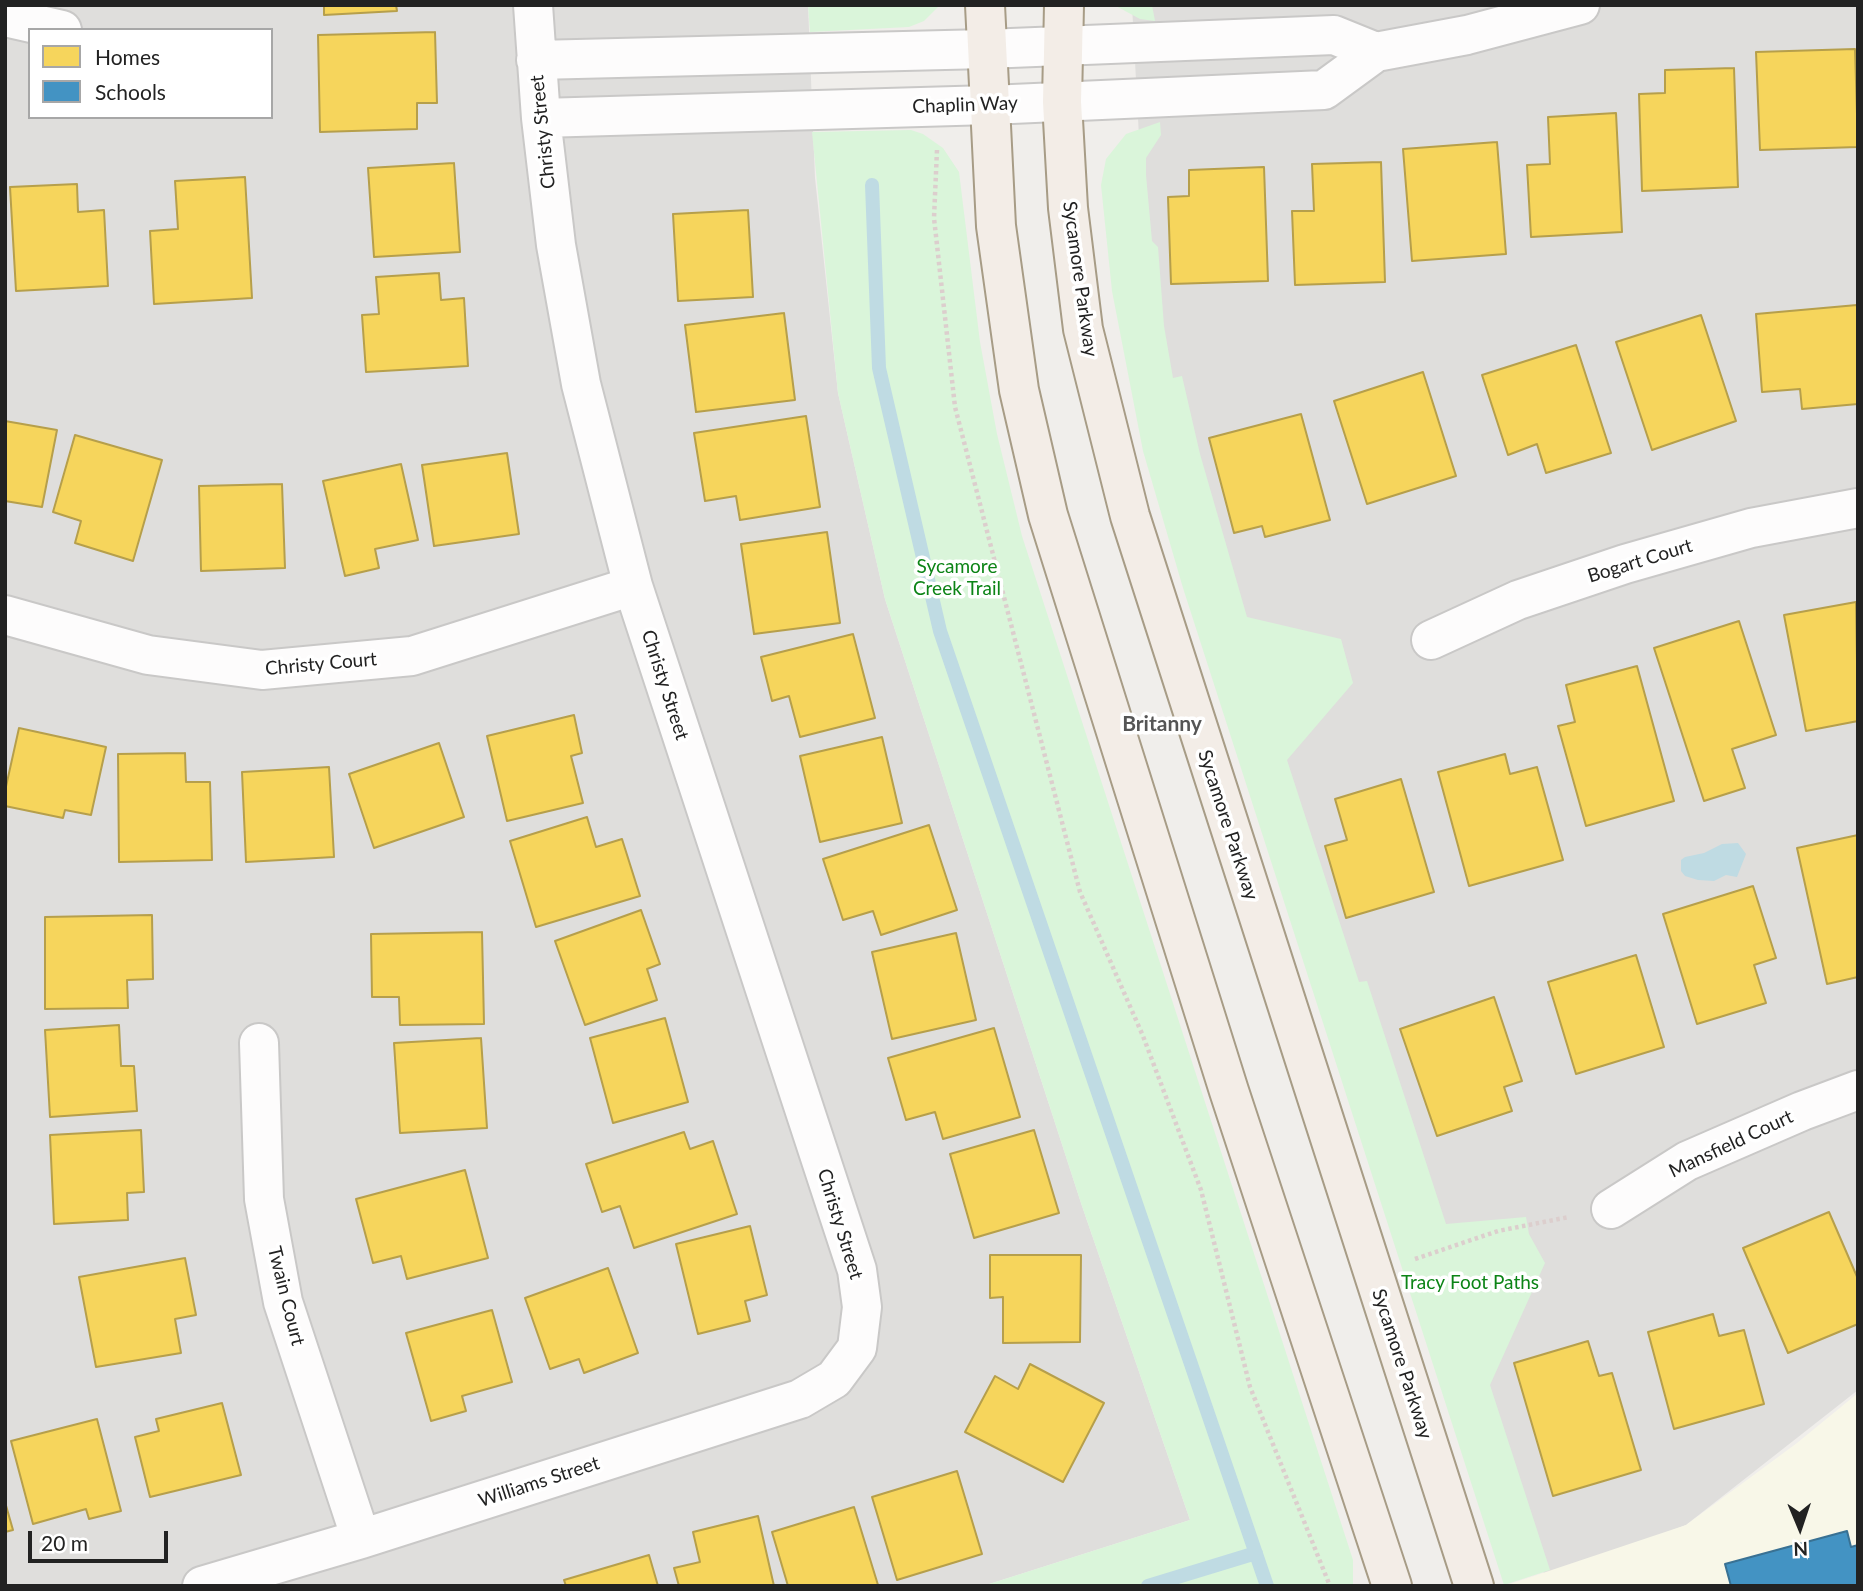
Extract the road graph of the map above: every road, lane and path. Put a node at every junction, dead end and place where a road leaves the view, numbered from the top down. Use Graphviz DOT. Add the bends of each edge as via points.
graph roads {
  1 [pos="533,5"];
  2 [pos="985,5"];
  3 [pos="1064,5"];
  4 [pos="1580,5"];
  5 [pos="5,17"];
  6 [pos="53,28"];
  7 [pos="1064,44"];
  8 [pos="986,49"];
  9 [pos="1376,52"];
  10 [pos="536,60"];
  11 [pos="1062,102"];
  12 [pos="990,105"];
  13 [pos="936,106"];
  14 [pos="541,118"];
  15 [pos="1858,508"];
  16 [pos="633,586"];
  17 [pos="5,615"];
  18 [pos="1431,640"];
  19 [pos="259,1043"];
  20 [pos="1858,1090"];
  21 [pos="1611,1209"];
  22 [pos="1372,1270"];
  23 [pos="857,1348"];
  24 [pos="361,1539"];
  25 [pos="202,1586"];
  26 [pos="1330,1586"];
  27 [pos="1392,1586"];
  28 [pos="1474,1586"];
  1 -- 10 [label="street, Christy Street"];
  2 -- 8 [label="main road"];
  3 -- 7 [label="main road, Sycamore Parkway"];
  4 -- 9 [label="street, Chaplin Way" via="1467,35"];
  5 -- 6 [label="street"];
  7 -- 8 [label="street"];
  7 -- 9 [label="street" via="1334,35"];
  7 -- 11 [label="main road, Sycamore Parkway"];
  8 -- 10 [label="street"];
  8 -- 12 [label="main road"];
  9 -- 11 [label="street, Chaplin Way" via="1324,90"];
  10 -- 14 [label="street, Christy Street"];
  11 -- 12 [label="street, Chaplin Way"];
  11 -- 22 [label="main road, Sycamore Parkway" via="1068,208 1083,328 1130,516"];
  12 -- 13 [label="street, Chaplin Way"];
  12 -- 27 [label="main road" via="996,226 1019,390 1048,515 1229,1091"];
  13 -- 14 [label="street, Chaplin Way"];
  13 -- 26 [label="path" via="934,218 955,407 1032,716 1080,892 1143,1036 1201,1190 1250,1387"];
  14 -- 16 [label="street, Christy Street" via="556,245 581,384"];
  15 -- 18 [label="street, Bogart Court" via="1751,528 1625,564 1518,600"];
  16 -- 17 [label="street, Christy Court" via="412,656 262,670 148,654"];
  16 -- 23 [label="street, Christy Street" via="857,1270 862,1307"];
  19 -- 24 [label="street, Twain Court" via="264,1199 283,1302"];
  20 -- 21 [label="street, Mansfield Court" via="1687,1161"];
  21 -- 22 [label="path" via="1498,1231"];
  22 -- 28 [label="main road, Sycamore Parkway"];
  23 -- 24 [label="street, Williams Street" via="834,1379 800,1399"];
  24 -- 25 [label="street, Williams Street"];
}
